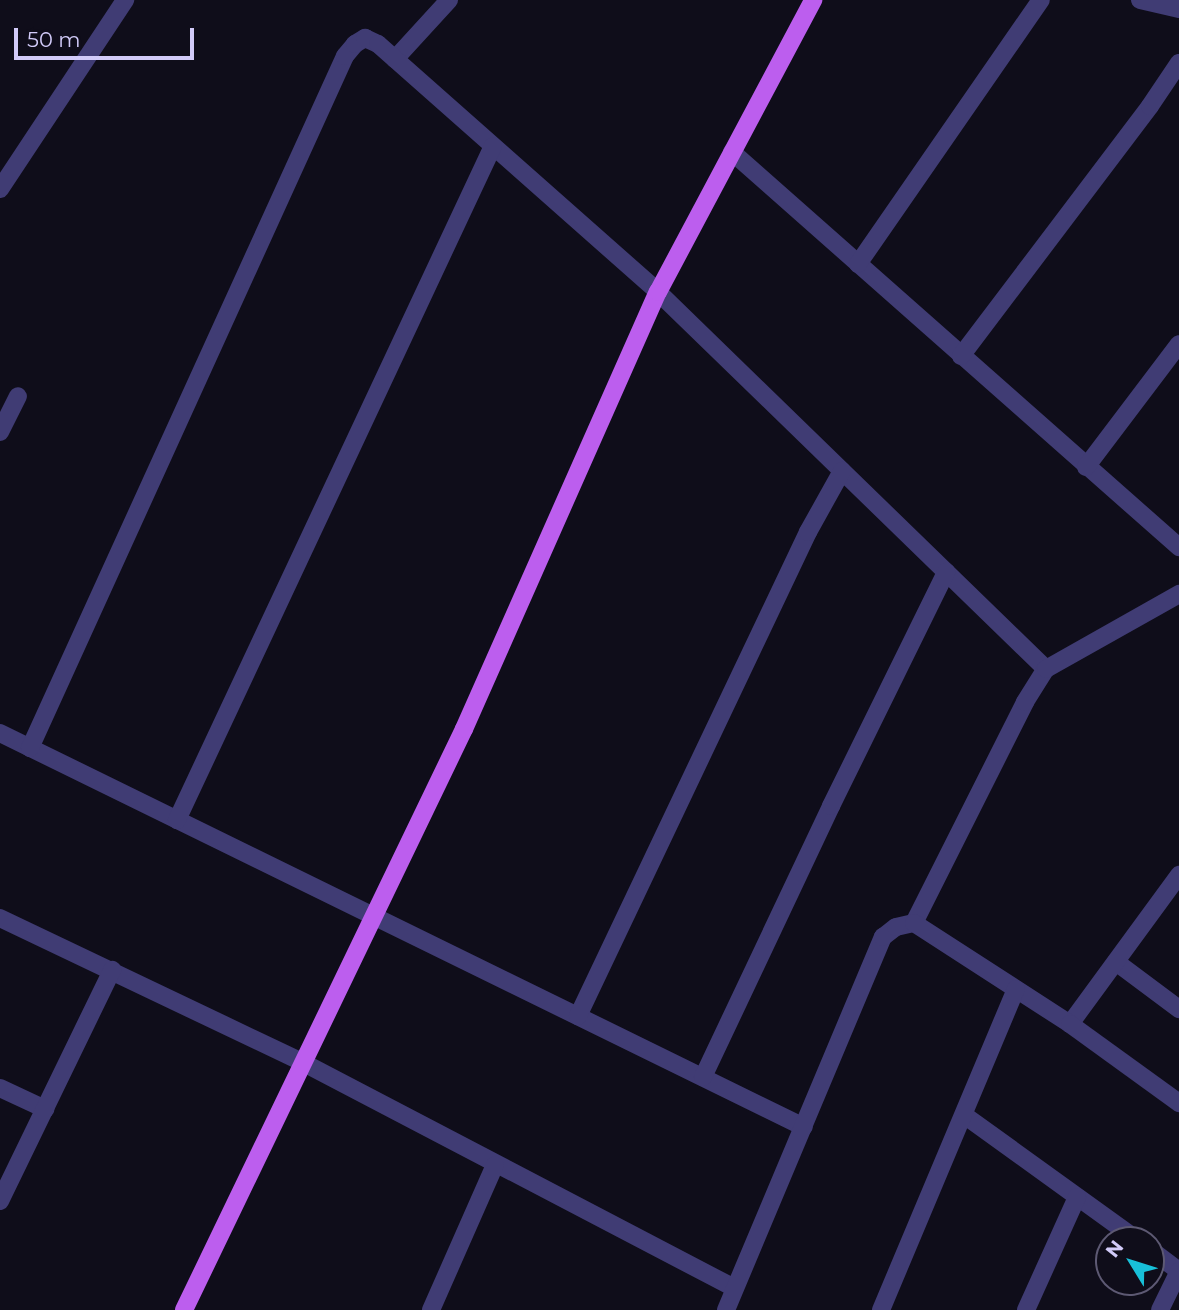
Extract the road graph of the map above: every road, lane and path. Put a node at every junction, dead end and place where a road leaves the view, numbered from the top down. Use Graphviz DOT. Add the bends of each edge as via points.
graph roads {
  1 [pos="125,0"];
  2 [pos="449,0"];
  3 [pos="813,0"];
  4 [pos="1041,0"];
  5 [pos="1140,0"];
  6 [pos="1179,9"];
  7 [pos="395,59"];
  8 [pos="1179,62"];
  9 [pos="493,146"];
  10 [pos="732,152"];
  11 [pos="0,189"];
  12 [pos="858,264"];
  13 [pos="658,292"];
  14 [pos="1179,344"];
  15 [pos="961,356"];
  16 [pos="18,396"];
  17 [pos="0,432"];
  18 [pos="1086,467"];
  19 [pos="842,471"];
  20 [pos="1179,547"];
  21 [pos="946,572"];
  22 [pos="1179,594"];
  23 [pos="1045,669"];
  24 [pos="0,734"];
  25 [pos="30,748"];
  26 [pos="177,820"];
  27 [pos="1179,875"];
  28 [pos="373,916"];
  29 [pos="0,918"];
  30 [pos="914,923"];
  31 [pos="1116,962"];
  32 [pos="112,970"];
  33 [pos="1016,989"];
  34 [pos="1179,1009"];
  35 [pos="578,1016"];
  36 [pos="1070,1024"];
  37 [pos="302,1062"];
  38 [pos="704,1077"];
  39 [pos="0,1088"];
  40 [pos="1179,1103"];
  41 [pos="44,1109"];
  42 [pos="964,1115"];
  43 [pos="804,1127"];
  44 [pos="495,1165"];
  45 [pos="1077,1196"];
  46 [pos="0,1201"];
  47 [pos="1118,1226"];
  48 [pos="1165,1260"];
  49 [pos="735,1288"];
  50 [pos="184,1310"];
  51 [pos="431,1310"];
  52 [pos="726,1310"];
  53 [pos="881,1310"];
  54 [pos="1026,1310"];
  55 [pos="1160,1310"];
  1 -- 11 [label="street"];
  2 -- 7 [label="street"];
  3 -- 10 [label="main road"];
  4 -- 12 [label="street"];
  5 -- 6 [label="street"];
  7 -- 9 [label="street"];
  7 -- 25 [label="street" via="365,38 345,56"];
  8 -- 15 [label="street"];
  9 -- 13 [label="street"];
  9 -- 26 [label="street"];
  10 -- 12 [label="street"];
  10 -- 13 [label="main road"];
  12 -- 15 [label="street"];
  13 -- 19 [label="street"];
  13 -- 28 [label="main road" via="464,729"];
  14 -- 18 [label="street"];
  15 -- 18 [label="street"];
  16 -- 17 [label="street"];
  18 -- 20 [label="street"];
  19 -- 21 [label="street"];
  19 -- 35 [label="street" via="808,532"];
  21 -- 23 [label="street"];
  21 -- 38 [label="street"];
  22 -- 23 [label="street"];
  23 -- 30 [label="street"];
  24 -- 25 [label="street"];
  25 -- 26 [label="street"];
  26 -- 28 [label="street"];
  27 -- 31 [label="street"];
  28 -- 35 [label="street"];
  28 -- 37 [label="main road"];
  29 -- 32 [label="street"];
  30 -- 33 [label="street"];
  30 -- 43 [label="street" via="896,927 883,937"];
  31 -- 34 [label="street"];
  31 -- 36 [label="street"];
  32 -- 37 [label="street"];
  32 -- 41 [label="street"];
  33 -- 36 [label="street"];
  33 -- 42 [label="street"];
  35 -- 38 [label="street"];
  36 -- 40 [label="street"];
  37 -- 44 [label="street"];
  37 -- 50 [label="main road"];
  38 -- 43 [label="street"];
  39 -- 41 [label="street"];
  41 -- 46 [label="street"];
  42 -- 45 [label="street"];
  42 -- 53 [label="street"];
  43 -- 49 [label="street"];
  44 -- 49 [label="street"];
  44 -- 51 [label="street"];
  45 -- 47 [label="street"];
  45 -- 54 [label="street"];
  48 -- 55 [label="street" via="1179,1270"];
  49 -- 52 [label="street"];
}
